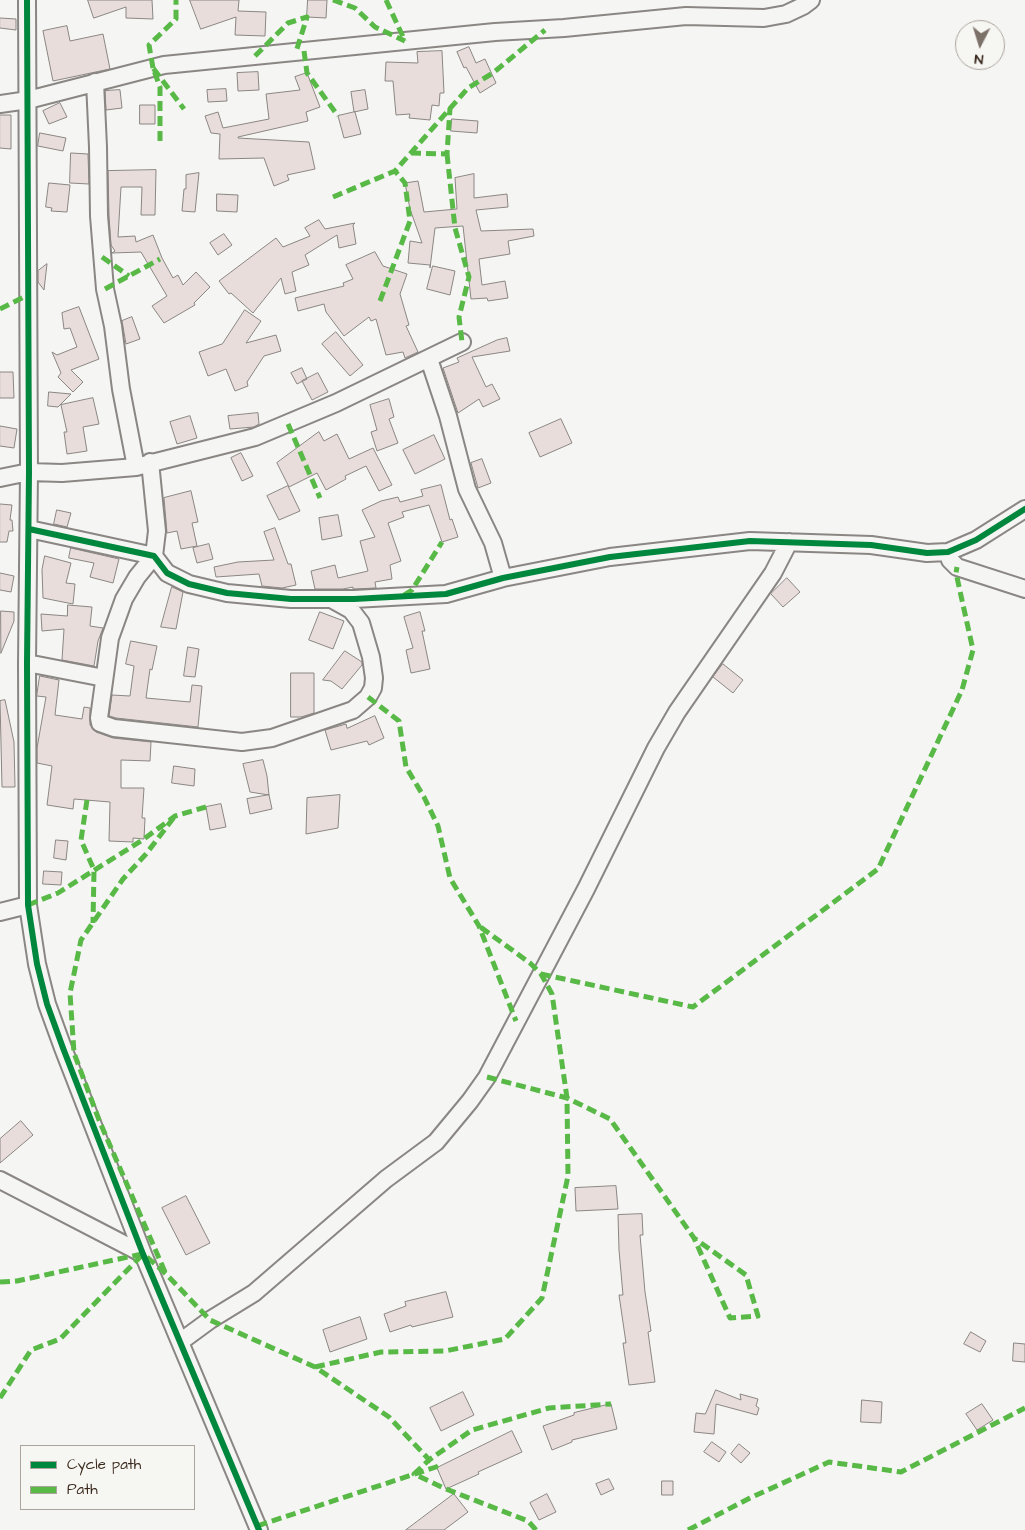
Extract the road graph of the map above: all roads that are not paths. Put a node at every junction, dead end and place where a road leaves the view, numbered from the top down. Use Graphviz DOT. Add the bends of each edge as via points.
graph roads {
  1 [pos="27,0"];
  2 [pos="811,0"];
  3 [pos="95,82"];
  4 [pos="28,100"];
  5 [pos="0,104"];
  6 [pos="462,342"];
  7 [pos="429,359"];
  8 [pos="143,464"];
  9 [pos="29,472"];
  10 [pos="0,478"];
  11 [pos="1025,509"];
  12 [pos="29,529"];
  13 [pos="789,542"];
  14 [pos="948,552"];
  15 [pos="154,556"];
  16 [pos="503,578"];
  17 [pos="1025,589"];
  18 [pos="330,599"];
  19 [pos="27,664"];
  20 [pos="104,678"];
  21 [pos="28,905"];
  22 [pos="0,912"];
  23 [pos="0,1180"];
  24 [pos="143,1254"];
  25 [pos="180,1342"];
  26 [pos="259,1530"];
  1 -- 4 [label="street"];
  2 -- 3 [label="street" via="786,14 764,18 686,16 495,32 164,65"];
  3 -- 4 [label="street"];
  3 -- 8 [label="street" via="105,289 121,389"];
  4 -- 5 [label="street"];
  4 -- 9 [label="street"];
  6 -- 7 [label="street"];
  7 -- 8 [label="street" via="255,438"];
  7 -- 16 [label="street" via="467,489 492,543"];
  8 -- 9 [label="street" via="62,473"];
  8 -- 15 [label="street" via="157,531"];
  9 -- 10 [label="street"];
  9 -- 12 [label="street"];
  11 -- 14 [label="street" via="976,540"];
  12 -- 15 [label="street"];
  12 -- 19 [label="street"];
  13 -- 14 [label="street"];
  13 -- 16 [label="street" via="750,541 663,550"];
  13 -- 25 [label="street" via="773,573 656,748 487,1077 470,1101 436,1142 386,1179 261,1288"];
  14 -- 17 [label="street" via="957,567"];
  15 -- 18 [label="street" via="167,573 189,584 227,593"];
  15 -- 20 [label="street" via="124,599 110,638"];
  16 -- 18 [label="street" via="446,594"];
  18 -- 20 [label="street" via="351,610 361,623 374,678 368,697 353,710 332,718 272,738 242,742 114,728 100,723 99,718"];
  19 -- 20 [label="street"];
  19 -- 21 [label="street"];
  21 -- 22 [label="street"];
  21 -- 24 [label="street" via="47,1004"];
  23 -- 24 [label="street"];
  24 -- 25 [label="street"];
  25 -- 26 [label="street"];
}
